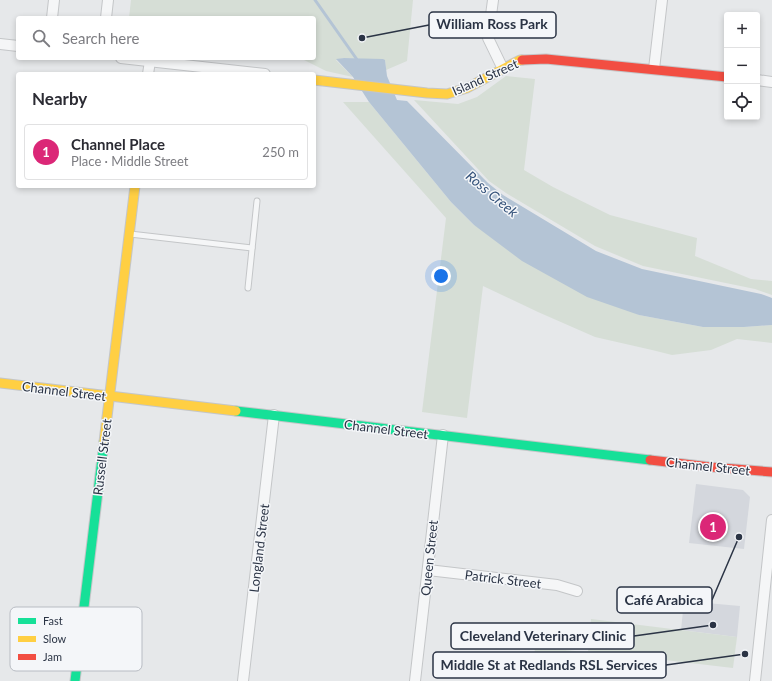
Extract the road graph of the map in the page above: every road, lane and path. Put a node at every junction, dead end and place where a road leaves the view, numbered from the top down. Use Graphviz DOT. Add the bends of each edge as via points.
graph roads {
  1 [pos="54,0"];
  2 [pos="108,0"];
  3 [pos="493,0"];
  4 [pos="662,0"];
  5 [pos="52,16"];
  6 [pos="106,16"];
  7 [pos="0,44"];
  8 [pos="16,46"];
  9 [pos="140,60"];
  10 [pos="150,61"];
  11 [pos="503,69"];
  12 [pos="654,69"];
  13 [pos="148,72"];
  14 [pos="247,72"];
  15 [pos="724,77"];
  16 [pos="316,80"];
  17 [pos="760,80"];
  18 [pos="772,82"];
  19 [pos="135,188"];
  20 [pos="257,201"];
  21 [pos="129,233"];
  22 [pos="252,248"];
  23 [pos="248,288"];
  24 [pos="0,383"];
  25 [pos="110,396"];
  26 [pos="274,415"];
  27 [pos="443,435"];
  28 [pos="772,472"];
  29 [pos="772,520"];
  30 [pos="428,570"];
  31 [pos="577,591"];
  32 [pos="84,607"];
  33 [pos="76,671"];
  34 [pos="75,681"];
  35 [pos="243,681"];
  36 [pos="415,681"];
  37 [pos="755,681"];
  1 -- 5 [label="street"];
  2 -- 6 [label="street"];
  3 -- 11 [label="street" via="488,38"];
  4 -- 12 [label="street"];
  7 -- 8 [label="street"];
  9 -- 10 [label="street"];
  10 -- 13 [label="street"];
  10 -- 14 [label="street"];
  11 -- 12 [label="street, Island Street" via="520,60 546,58"];
  11 -- 16 [label="street, Island Street" via="467,88 447,94"];
  12 -- 15 [label="street, Island Street"];
  17 -- 18 [label="street"];
  19 -- 21 [label="street, Russell Street"];
  20 -- 22 [label="lane"];
  21 -- 22 [label="lane"];
  21 -- 25 [label="street, Russell Street"];
  22 -- 23 [label="lane"];
  24 -- 25 [label="street, Channel Street"];
  25 -- 26 [label="street, Channel Street"];
  25 -- 32 [label="street, Russell Street"];
  26 -- 27 [label="street, Channel Street"];
  26 -- 35 [label="street, Longland Street"];
  27 -- 28 [label="street, Channel Street"];
  27 -- 30 [label="street, Queen Street"];
  29 -- 37 [label="street"];
  30 -- 31 [label="street, Patrick Street" via="556,585"];
  30 -- 36 [label="street, Queen Street"];
  33 -- 34 [label="street, Russell Street"];
}
